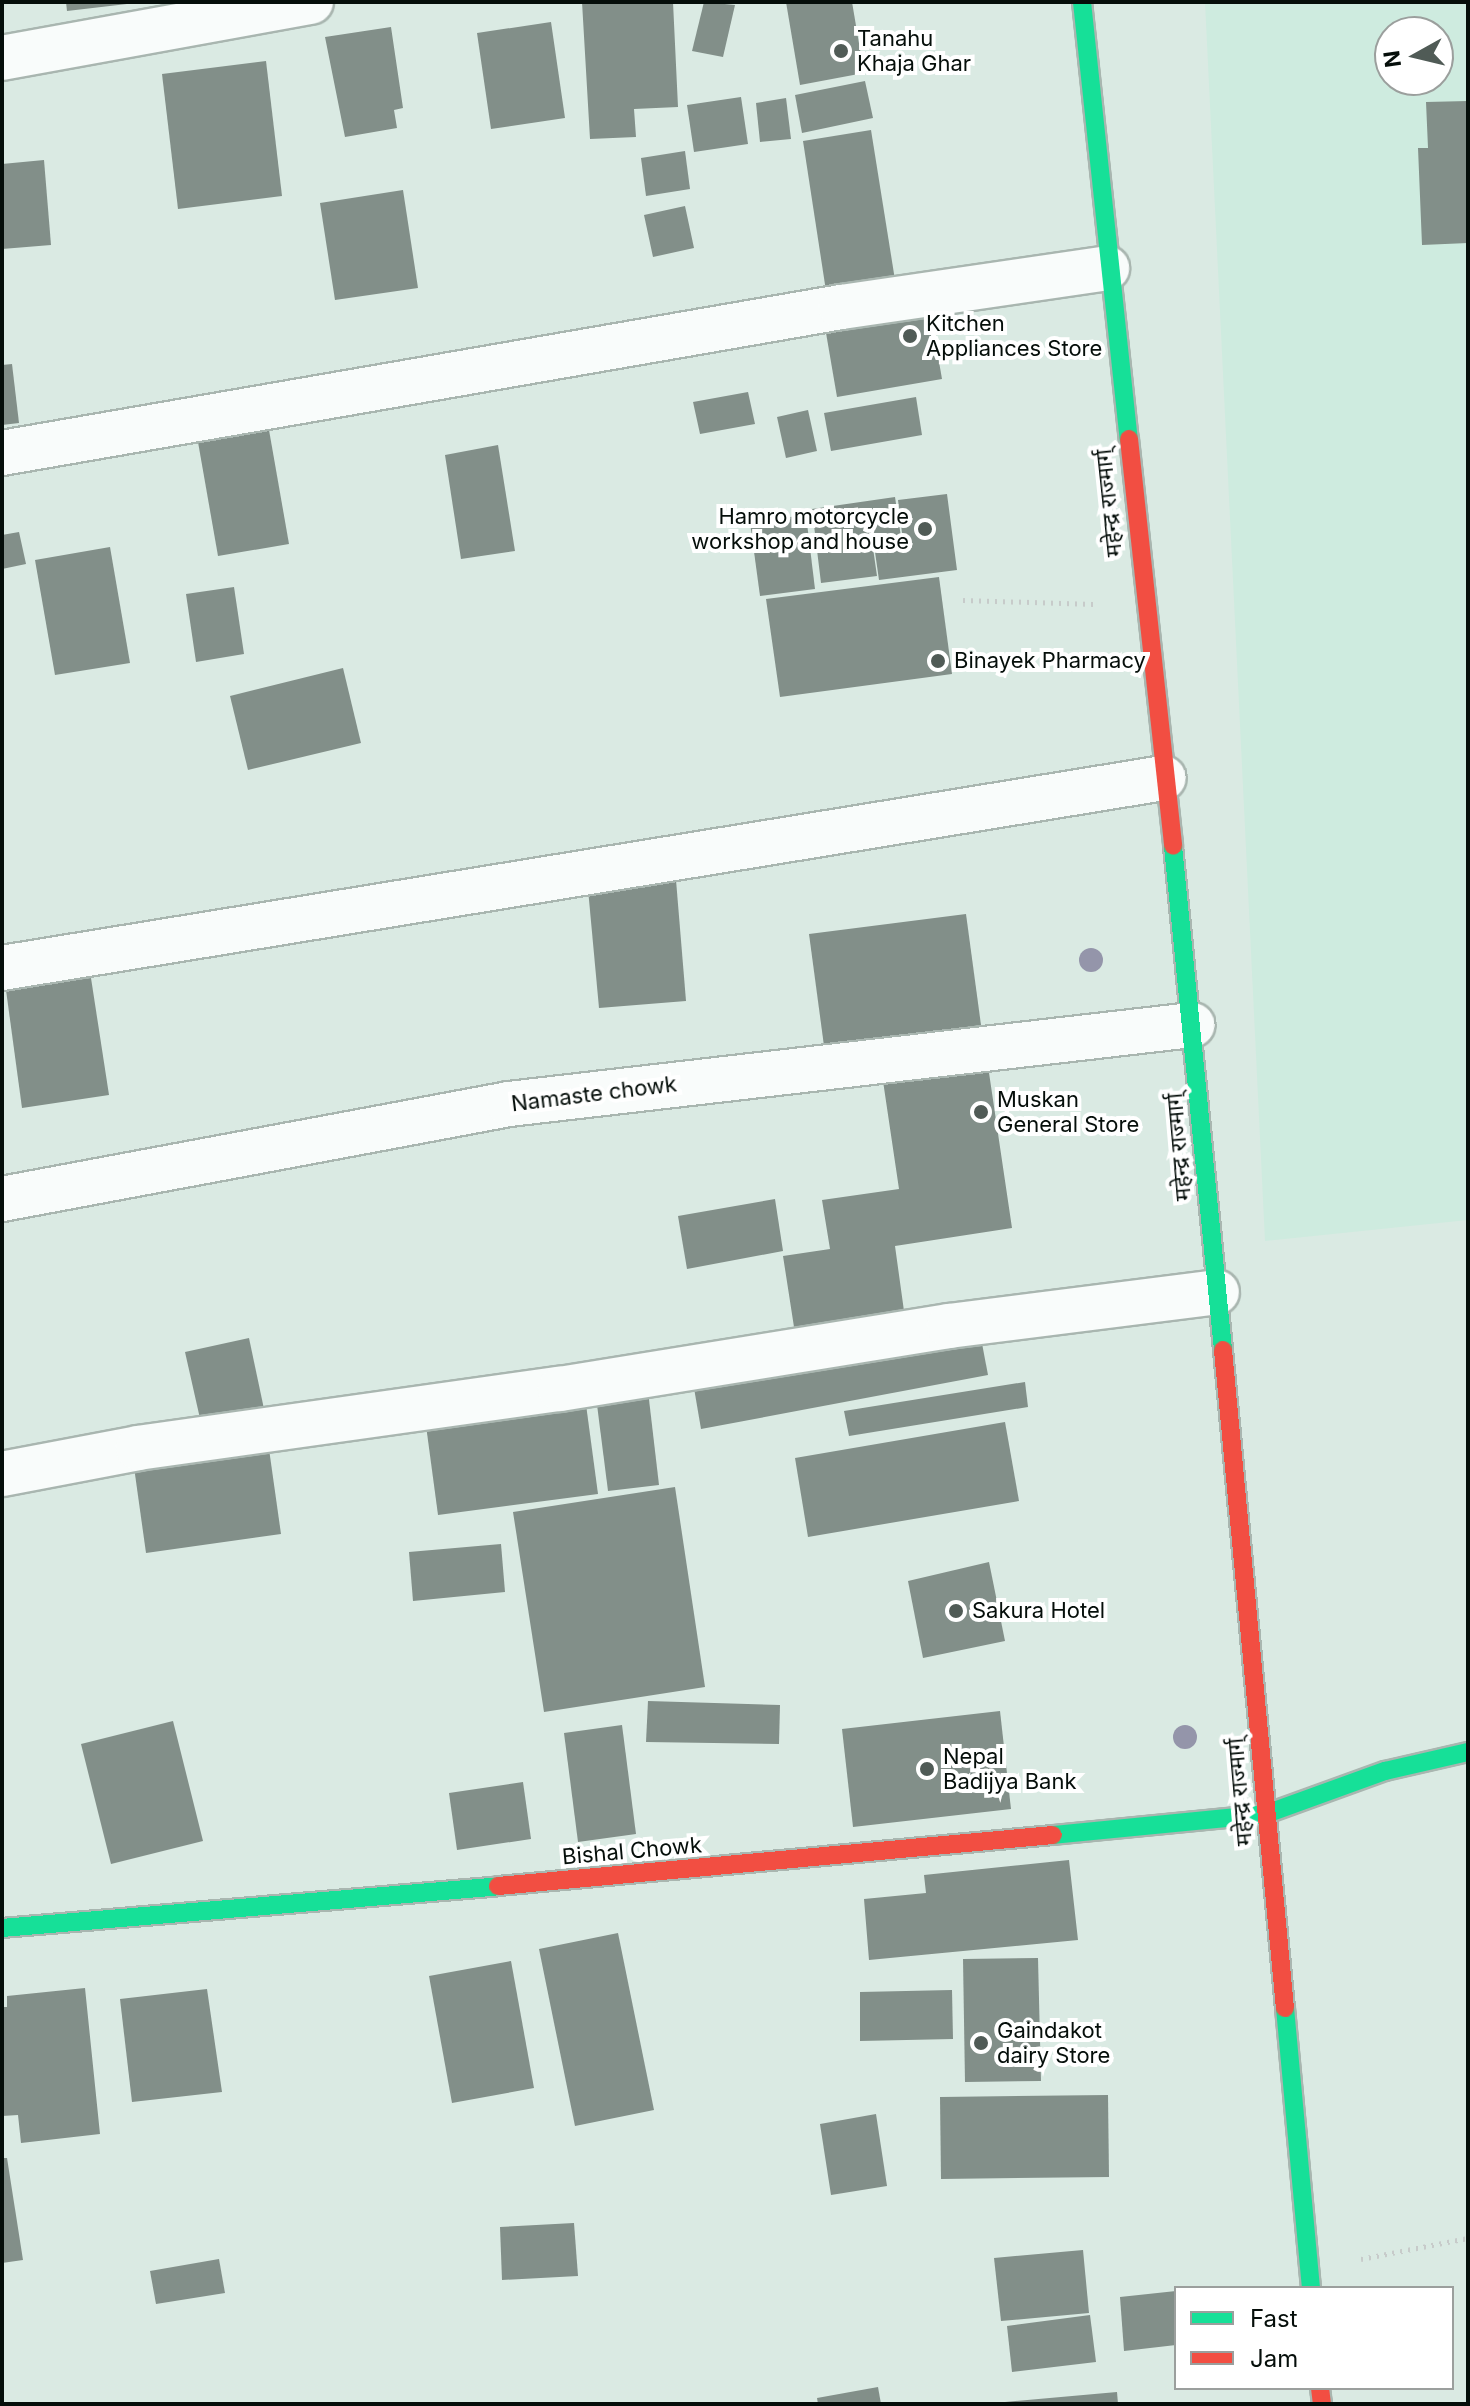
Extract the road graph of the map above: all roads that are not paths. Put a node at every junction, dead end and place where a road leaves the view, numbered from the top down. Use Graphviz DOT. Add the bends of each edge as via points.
graph roads {
  1 [pos="311,2"];
  2 [pos="1082,2"];
  3 [pos="2,58"];
  4 [pos="1107,268"];
  5 [pos="2,453"];
  6 [pos="1164,778"];
  7 [pos="2,968"];
  8 [pos="1192,1025"];
  9 [pos="2,1199"];
  10 [pos="1217,1292"];
  11 [pos="2,1474"];
  12 [pos="1468,1752"];
  13 [pos="1266,1814"];
  14 [pos="2,1928"];
  15 [pos="1311,2286"];
  1 -- 3 [label="street"];
  2 -- 4 [label="main road, महेन्द्र राज्मार्ग्"];
  4 -- 5 [label="street" via="841,307"];
  4 -- 6 [label="main road, महेन्द्र राज्मार्ग्"];
  6 -- 7 [label="street"];
  6 -- 8 [label="main road, महेन्द्र राज्मार्ग्"];
  8 -- 9 [label="street, Namaste chowk" via="509,1104"];
  8 -- 10 [label="main road, महेन्द्र राज्मार्ग्"];
  10 -- 11 [label="street" via="949,1326 138,1448"];
  10 -- 13 [label="main road, महेन्द्र राज्मार्ग्"];
  12 -- 13 [label="main road, Bishal Chowk" via="1385,1771"];
  13 -- 14 [label="main road, Bishal Chowk" via="792,1861"];
  13 -- 15 [label="main road, महेन्द्र राज्मार्ग्"];
}
